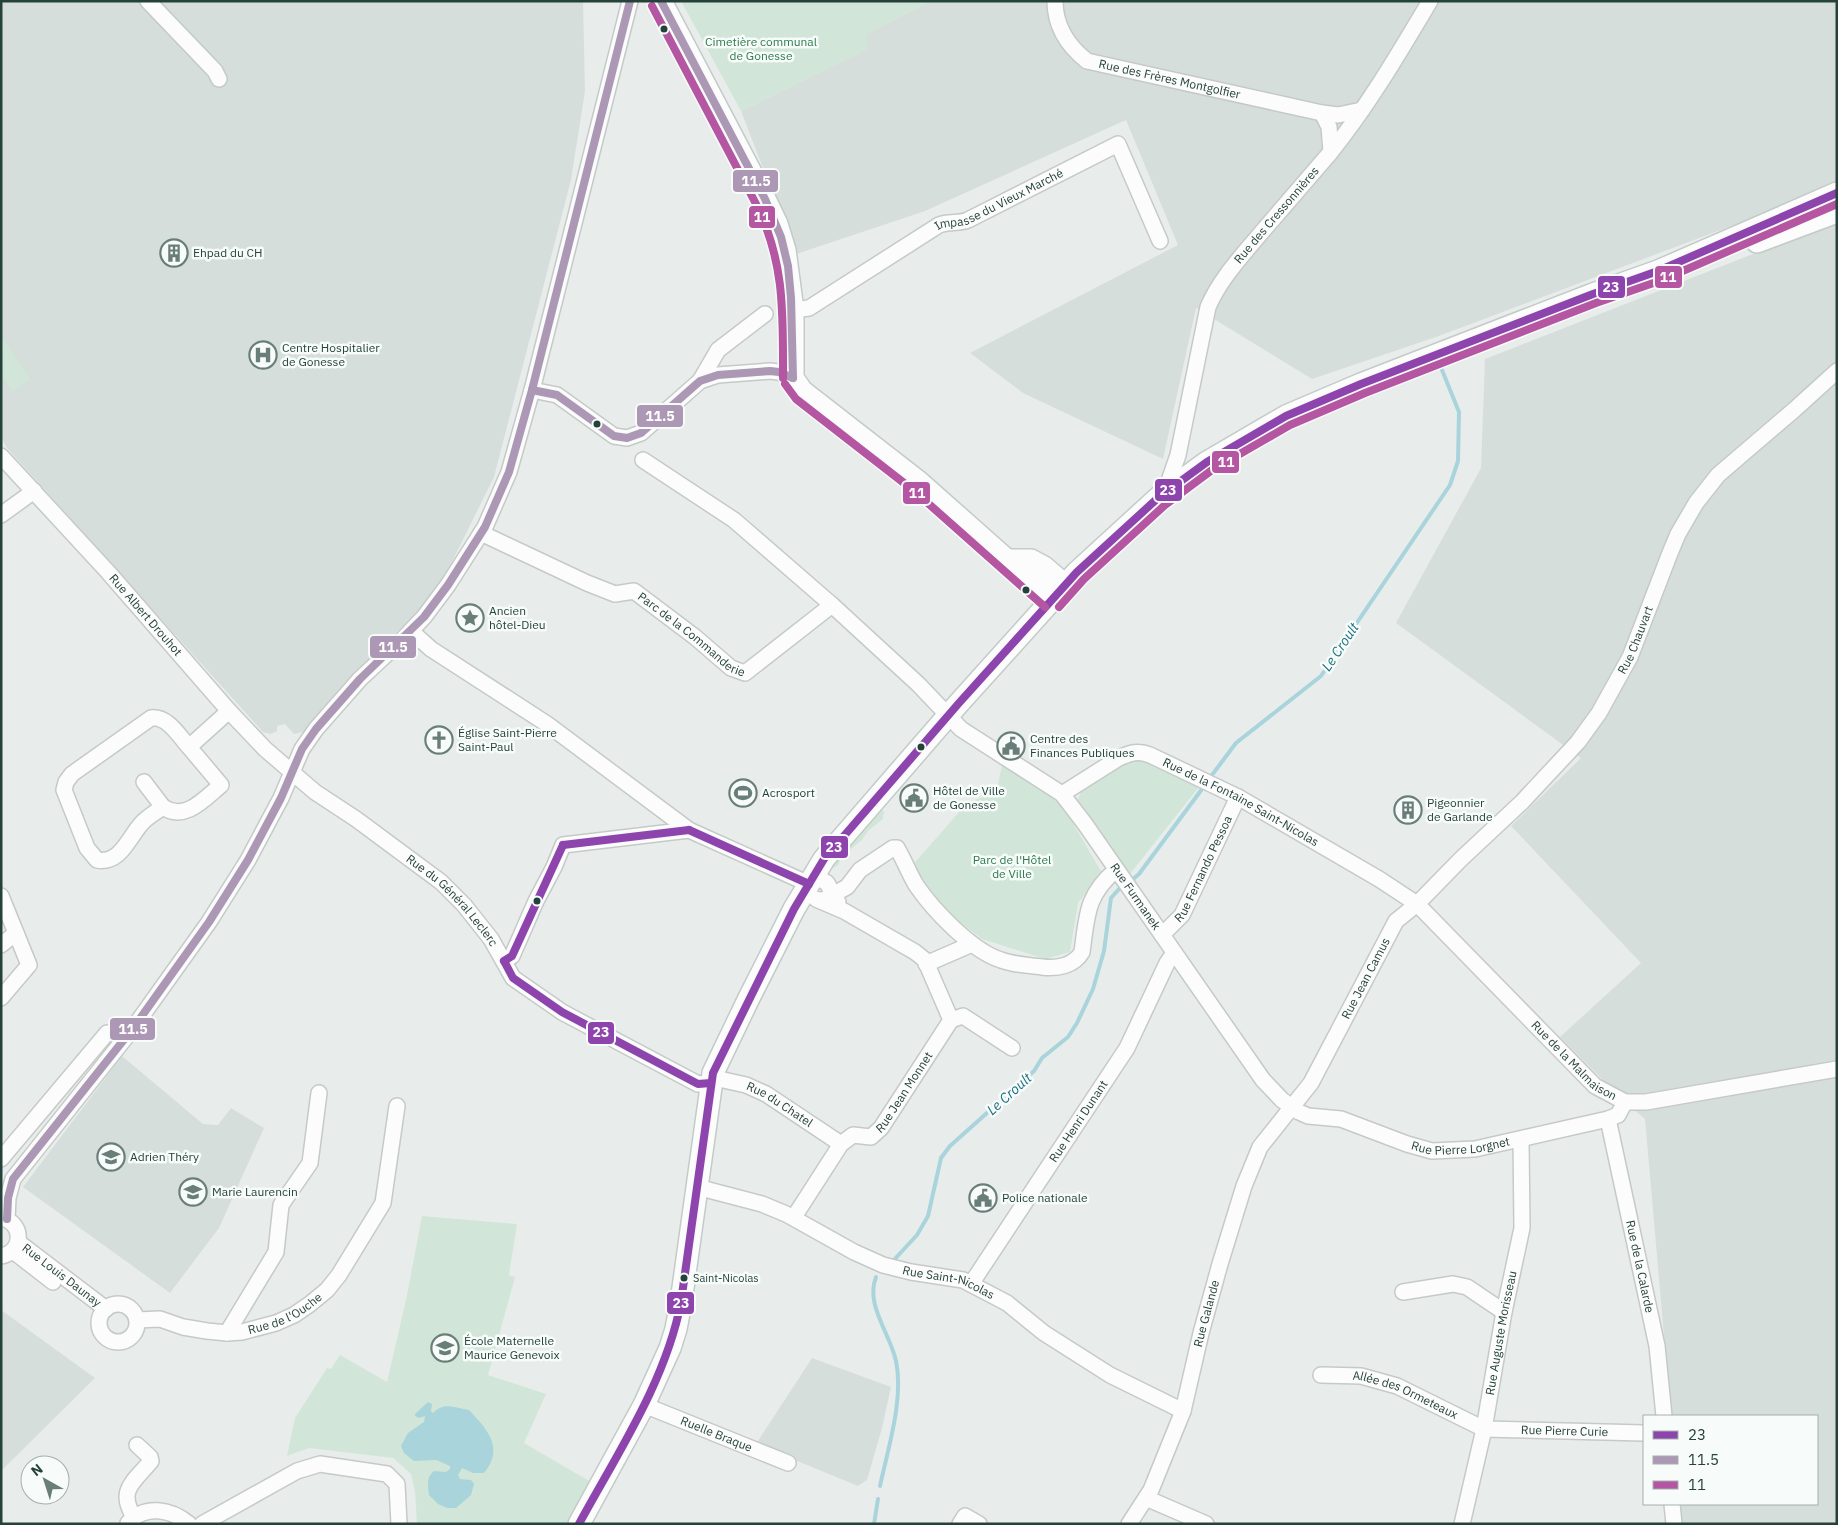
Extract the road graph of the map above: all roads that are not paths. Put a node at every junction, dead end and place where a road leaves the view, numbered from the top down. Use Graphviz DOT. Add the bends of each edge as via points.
graph roads {
  1 [pos="148,1"];
  2 [pos="661,1"];
  3 [pos="1055,1"];
  4 [pos="1430,1"];
  5 [pos="631,2"];
  6 [pos="219,79"];
  7 [pos="1362,110"];
  8 [pos="1322,113"];
  9 [pos="1331,151"];
  10 [pos="1837,193"];
  11 [pos="1837,212"];
  12 [pos="1160,241"];
  13 [pos="1658,271"];
  14 [pos="793,310"];
  15 [pos="765,314"];
  16 [pos="1837,371"];
  17 [pos="793,378"];
  18 [pos="700,381"];
  19 [pos="532,390"];
  20 [pos="1178,454"];
  21 [pos="1,456"];
  22 [pos="643,460"];
  23 [pos="1205,463"];
  24 [pos="34,491"];
  25 [pos="1159,497"];
  26 [pos="1,515"];
  27 [pos="481,532"];
  28 [pos="1058,593"];
  29 [pos="832,605"];
  30 [pos="411,631"];
  31 [pos="229,711"];
  32 [pos="949,715"];
  33 [pos="189,748"];
  34 [pos="292,772"];
  35 [pos="144,782"];
  36 [pos="1062,794"];
  37 [pos="1238,797"];
  38 [pos="163,807"];
  39 [pos="689,830"];
  40 [pos="1116,870"];
  41 [pos="816,890"];
  42 [pos="1,896"];
  43 [pos="1418,904"];
  44 [pos="16,933"];
  45 [pos="1162,935"];
  46 [pos="972,944"];
  47 [pos="1,945"];
  48 [pos="1174,952"];
  49 [pos="504,961"];
  50 [pos="926,964"];
  51 [pos="1,998"];
  52 [pos="951,1020"];
  53 [pos="107,1033"];
  54 [pos="1012,1048"];
  55 [pos="1837,1069"];
  56 [pos="711,1083"];
  57 [pos="319,1093"];
  58 [pos="1625,1102"];
  59 [pos="397,1106"];
  60 [pos="1292,1107"];
  61 [pos="1608,1119"];
  62 [pos="1521,1140"];
  63 [pos="841,1144"];
  64 [pos="1,1159"];
  65 [pos="698,1187"];
  66 [pos="794,1217"];
  67 [pos="4,1218"];
  68 [pos="11,1250"];
  69 [pos="971,1284"];
  70 [pos="1403,1292"];
  71 [pos="1504,1312"];
  72 [pos="103,1313"];
  73 [pos="137,1320"];
  74 [pos="227,1333"];
  75 [pos="1321,1375"];
  76 [pos="644,1406"];
  77 [pos="1183,1411"];
  78 [pos="1664,1415"];
  79 [pos="1484,1429"];
  80 [pos="1643,1434"];
  81 [pos="137,1445"];
  82 [pos="788,1463"];
  83 [pos="1146,1498"];
  84 [pos="1672,1505"];
  85 [pos="131,1520"];
  86 [pos="962,1520"];
  87 [pos="189,1524"];
  88 [pos="202,1524"];
  89 [pos="399,1524"];
  90 [pos="578,1524"];
  91 [pos="980,1524"];
  92 [pos="1129,1524"];
  93 [pos="1206,1524"];
  94 [pos="1462,1524"];
  95 [pos="1674,1524"];
  1 -- 6 [label="street"];
  2 -- 14 [label="street" via="777,224 785,250"];
  3 -- 8 [label="street, Rue des Frères Montgolfier" via="1060,29 1076,53 1087,61"];
  4 -- 7 [label="street, Rue des Cressonnières"];
  5 -- 19 [label="street"];
  7 -- 8 [label="street, Rue des Frères Montgolfier" via="1338,115"];
  7 -- 9 [label="street, Rue des Cressonnières"];
  8 -- 9 [label="street" via="1329,127"];
  9 -- 20 [label="street, Rue des Cressonnières" via="1230,269 1214,294 1208,307"];
  10 -- 13 [label="street"];
  11 -- 13 [label="street" via="1735,251"];
  12 -- 14 [label="street, Impasse du Vieux Marché" via="1118,144 968,220 939,225 809,308"];
  13 -- 23 [label="street" via="1323,400 1286,416"];
  14 -- 17 [label="street"];
  15 -- 18 [label="street" via="718,350"];
  16 -- 43 [label="street, Rue Chauvart" via="1718,474 1678,534 1630,657 1578,742"];
  17 -- 18 [label="street" via="770,371 718,375"];
  17 -- 28 [label="street" via="802,391 919,482 1008,560 1031,560 1044,567"];
  18 -- 19 [label="street" via="641,433 627,438 614,436 557,395"];
  19 -- 27 [label="street" via="509,472"];
  20 -- 23 [label="street" via="1184,462"];
  20 -- 25 [label="street, Rue des Cressonnières"];
  21 -- 24 [label="street, Rue Albert Drouhot"];
  22 -- 29 [label="street" via="734,520"];
  23 -- 25 [label="street"];
  24 -- 26 [label="street"];
  24 -- 31 [label="street, Rue Albert Drouhot"];
  25 -- 28 [label="street"];
  27 -- 29 [label="street, Parc de la Commanderie" via="615,594 634,591 731,668 745,673"];
  27 -- 30 [label="street" via="448,585"];
  28 -- 32 [label="street"];
  29 -- 32 [label="street"];
  30 -- 34 [label="street" via="360,680 316,729"];
  30 -- 39 [label="street" via="431,649 540,720"];
  31 -- 33 [label="street"];
  31 -- 34 [label="street, Rue Albert Drouhot"];
  32 -- 36 [label="street, Rue Furmanek" via="961,729"];
  32 -- 41 [label="street" via="824,859"];
  33 -- 38 [label="street" via="221,786 195,807 181,813"];
  33 -- 38 [label="street" via="166,721 159,717 151,718 72,774 64,790 87,848 97,860 107,862 118,855 143,822"];
  34 -- 49 [label="street, Rue du Général Leclerc" via="441,882 473,915"];
  34 -- 67 [label="street" via="248,860 204,929 134,1027 13,1179"];
  35 -- 38 [label="street"];
  36 -- 37 [label="street, Rue de la Fontaine Saint-Nicolas" via="1119,758 1129,753 1144,752"];
  36 -- 40 [label="street, Rue Furmanek"];
  37 -- 43 [label="street, Rue de la Fontaine Saint-Nicolas"];
  37 -- 45 [label="street, Rue Fernando Pessoa" via="1182,915"];
  39 -- 41 [label="street"];
  39 -- 49 [label="street" via="563,845 512,956"];
  40 -- 45 [label="street, Rue Furmanek"];
  40 -- 46 [label="street" via="1093,895 1082,952 1074,962 1046,967 989,961"];
  41 -- 46 [label="street" via="850,885 860,870 896,848 929,903"];
  41 -- 50 [label="street" via="844,912 915,952"];
  41 -- 56 [label="street" via="748,1000"];
  42 -- 44 [label="street"];
  43 -- 58 [label="street, Rue de la Malmaison" via="1595,1086"];
  43 -- 60 [label="street, Rue Jean Camus" via="1396,921 1311,1083"];
  44 -- 47 [label="street"];
  44 -- 51 [label="street" via="29,965"];
  45 -- 48 [label="street, Rue Furmanek"];
  46 -- 50 [label="street"];
  48 -- 60 [label="street, Rue Furmanek" via="1271,1091"];
  48 -- 69 [label="street, Rue Henri Dunant" via="1127,1048"];
  49 -- 56 [label="street, Rue du Général Leclerc" via="513,978 562,1012 698,1084"];
  50 -- 52 [label="street"];
  52 -- 54 [label="street" via="963,1016"];
  52 -- 63 [label="street, Rue Jean Monnet" via="881,1128 870,1137 854,1135"];
  53 -- 64 [label="street"];
  55 -- 58 [label="street, Rue de la Malmaison" via="1646,1102"];
  56 -- 63 [label="street, Rue du Chatel" via="719,1079 746,1084"];
  56 -- 65 [label="street"];
  57 -- 74 [label="street" via="310,1163 281,1205 276,1252"];
  58 -- 61 [label="street" via="1618,1114"];
  59 -- 74 [label="street, Rue de l'Ouche" via="383,1203 340,1275 327,1290 294,1314 276,1323"];
  60 -- 62 [label="street, Rue Pierre Lorgnet" via="1308,1116 1341,1119 1432,1151 1475,1149"];
  60 -- 77 [label="street, Rue Galande" via="1260,1147 1244,1186 1200,1333"];
  61 -- 62 [label="street, Rue Pierre Lorgnet"];
  61 -- 78 [label="street, Rue de la Calarde" via="1657,1346"];
  62 -- 71 [label="street, Rue Auguste Morisseau" via="1522,1228"];
  63 -- 66 [label="street"];
  65 -- 66 [label="street, Rue Saint-Nicolas" via="762,1204"];
  65 -- 76 [label="street" via="676,1329"];
  66 -- 69 [label="street, Rue Saint-Nicolas" via="883,1265"];
  67 -- 68 [label="street" via="19,1235"];
  68 -- 72 [label="street, Rue Louis Daunay"];
  69 -- 77 [label="street, Rue Saint-Nicolas" via="1007,1303 1044,1332 1110,1375"];
  70 -- 71 [label="street" via="1453,1284 1467,1287"];
  71 -- 79 [label="street, Rue Auguste Morisseau"];
  72 -- 73 [label="street" via="114,1305 125,1306 134,1312"];
  72 -- 73 [label="street" via="99,1327 101,1332 115,1342 132,1337"];
  73 -- 74 [label="street, Rue de l'Ouche" via="160,1320"];
  75 -- 79 [label="street, Allée des Ormeteaux" via="1361,1376 1397,1386"];
  76 -- 82 [label="street, Ruelle Braque"];
  76 -- 90 [label="street"];
  77 -- 83 [label="street, Rue Galande"];
  79 -- 80 [label="street, Rue Pierre Curie"];
  79 -- 94 [label="street, Rue Auguste Morisseau"];
  81 -- 85 [label="street" via="151,1461 127,1490"];
  83 -- 92 [label="street, Rue Galande"];
  83 -- 93 [label="street"];
  84 -- 95 [label="street"];
  85 -- 87 [label="street" via="146,1511 158,1510 170,1512"];
  86 -- 91 [label="street"];
  88 -- 89 [label="street" via="297,1471 320,1464 387,1474 397,1484"];
}
